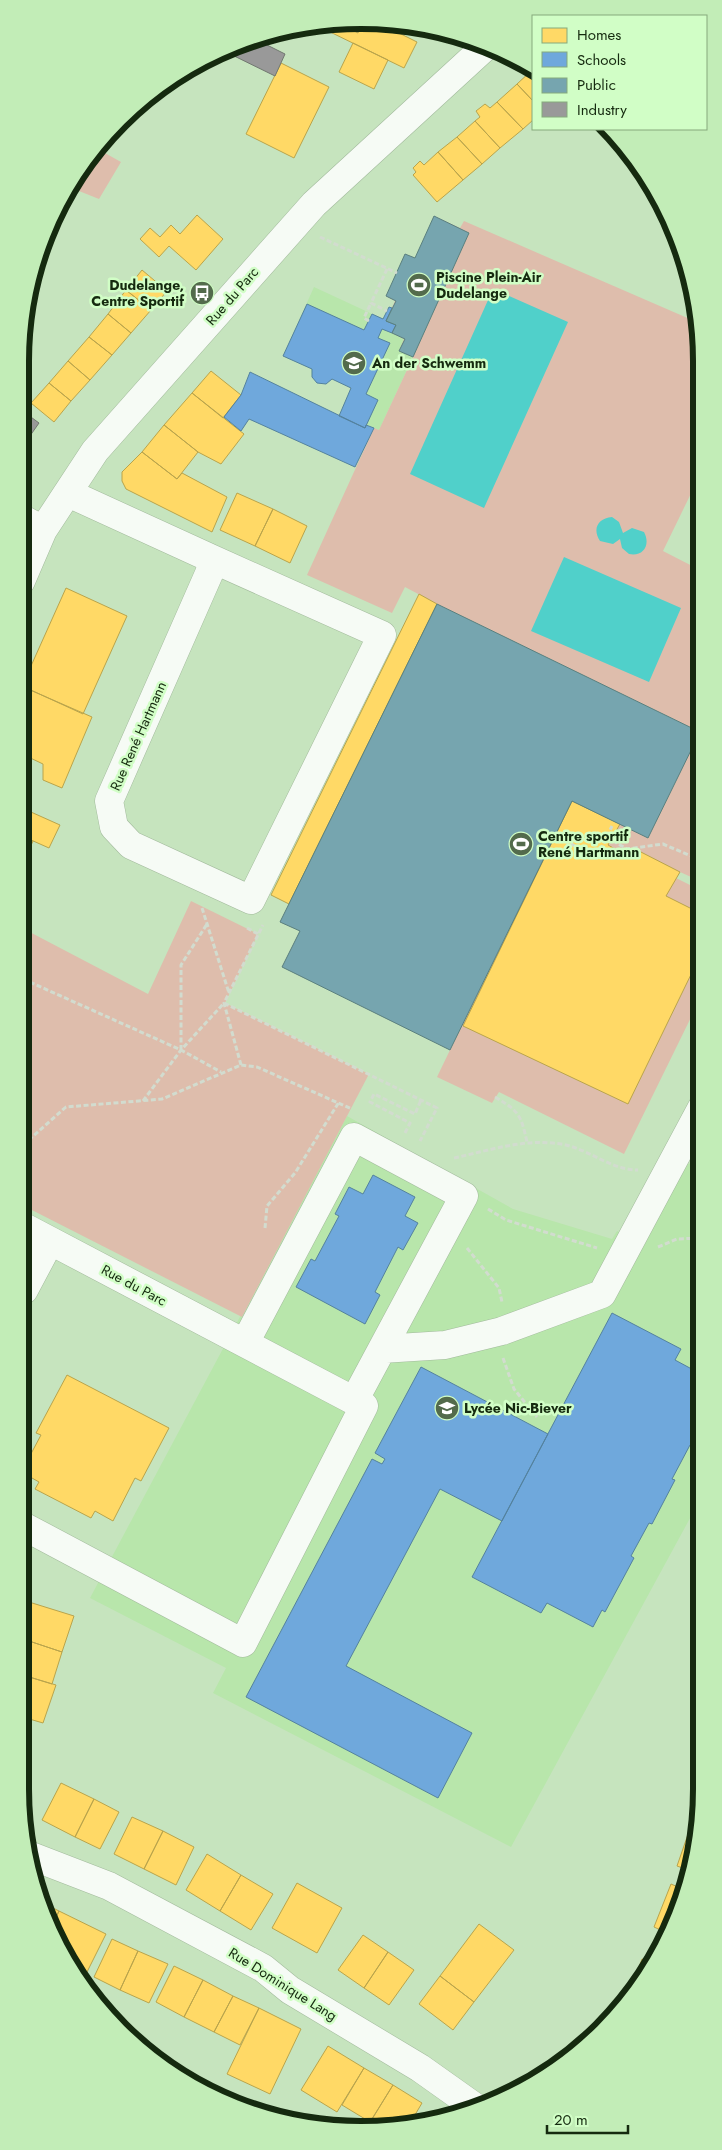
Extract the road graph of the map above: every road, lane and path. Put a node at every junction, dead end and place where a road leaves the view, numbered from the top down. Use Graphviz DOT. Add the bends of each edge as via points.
graph roads {
  1 [pos="481,51"];
  2 [pos="295,225"];
  3 [pos="387,269"];
  4 [pos="397,273"];
  5 [pos="371,303"];
  6 [pos="387,311"];
  7 [pos="369,320"];
  8 [pos="68,493"];
  9 [pos="32,524"];
  10 [pos="29,540"];
  11 [pos="208,557"];
  12 [pos="612,826"];
  13 [pos="557,837"];
  14 [pos="606,837"];
  15 [pos="693,857"];
  16 [pos="191,872"];
  17 [pos="251,900"];
  18 [pos="207,924"];
  19 [pos="29,982"];
  20 [pos="229,993"];
  21 [pos="224,1003"];
  22 [pos="181,1050"];
  23 [pos="241,1065"];
  24 [pos="222,1072"];
  25 [pos="495,1097"];
  26 [pos="143,1100"];
  27 [pos="421,1100"];
  28 [pos="338,1102"];
  29 [pos="693,1124"];
  30 [pos="404,1136"];
  31 [pos="527,1142"];
  32 [pos="419,1144"];
  33 [pos="265,1228"];
  34 [pos="29,1230"];
  35 [pos="50,1241"];
  36 [pos="29,1281"];
  37 [pos="245,1343"];
  38 [pos="382,1349"];
  39 [pos="354,1401"];
  40 [pos="29,1528"];
  41 [pos="36,1858"];
  42 [pos="470,2103"];
  1 -- 2 [label="street, Rue du Parc" via="329,189"];
  2 -- 3 [label="path"];
  2 -- 8 [label="street, Rue du Parc" via="95,451"];
  3 -- 4 [label="path"];
  3 -- 5 [label="path"];
  5 -- 6 [label="path"];
  5 -- 7 [label="path" via="364,318"];
  8 -- 9 [label="street, Rue du Parc"];
  8 -- 11 [label="street"];
  9 -- 10 [label="street, Rue du Parc"];
  11 -- 16 [label="street, Rue René Hartmann" via="211,569 109,801 114,826 131,845"];
  11 -- 17 [label="street" via="382,636"];
  12 -- 14 [label="path"];
  13 -- 14 [label="path" via="597,857"];
  14 -- 15 [label="path" via="627,849 663,844"];
  16 -- 17 [label="street, Rue René Hartmann"];
  16 -- 18 [label="path"];
  17 -- 20 [label="path" via="270,909"];
  18 -- 20 [label="path"];
  18 -- 22 [label="path" via="181,965"];
  19 -- 22 [label="path"];
  20 -- 21 [label="path"];
  21 -- 22 [label="path"];
  21 -- 23 [label="path"];
  21 -- 27 [label="path"];
  22 -- 24 [label="path"];
  22 -- 26 [label="path"];
  25 -- 31 [label="path" via="514,1108"];
  27 -- 30 [label="path" via="415,1114 374,1094 370,1102 410,1123"];
  27 -- 32 [label="path" via="437,1108"];
  28 -- 33 [label="path" via="295,1174 267,1206"];
  29 -- 38 [label="street" via="602,1294 474,1338 445,1345"];
  34 -- 35 [label="street, Rue du Parc"];
  35 -- 36 [label="street"];
  35 -- 37 [label="street, Rue du Parc"];
  37 -- 38 [label="street" via="354,1138 464,1196"];
  37 -- 39 [label="street, Rue du Parc"];
  38 -- 39 [label="street"];
  39 -- 40 [label="street" via="364,1406 243,1644"];
  41 -- 42 [label="street, Rue Dominique Lang" via="109,1886 262,1968 290,1990 420,2068"];
}
